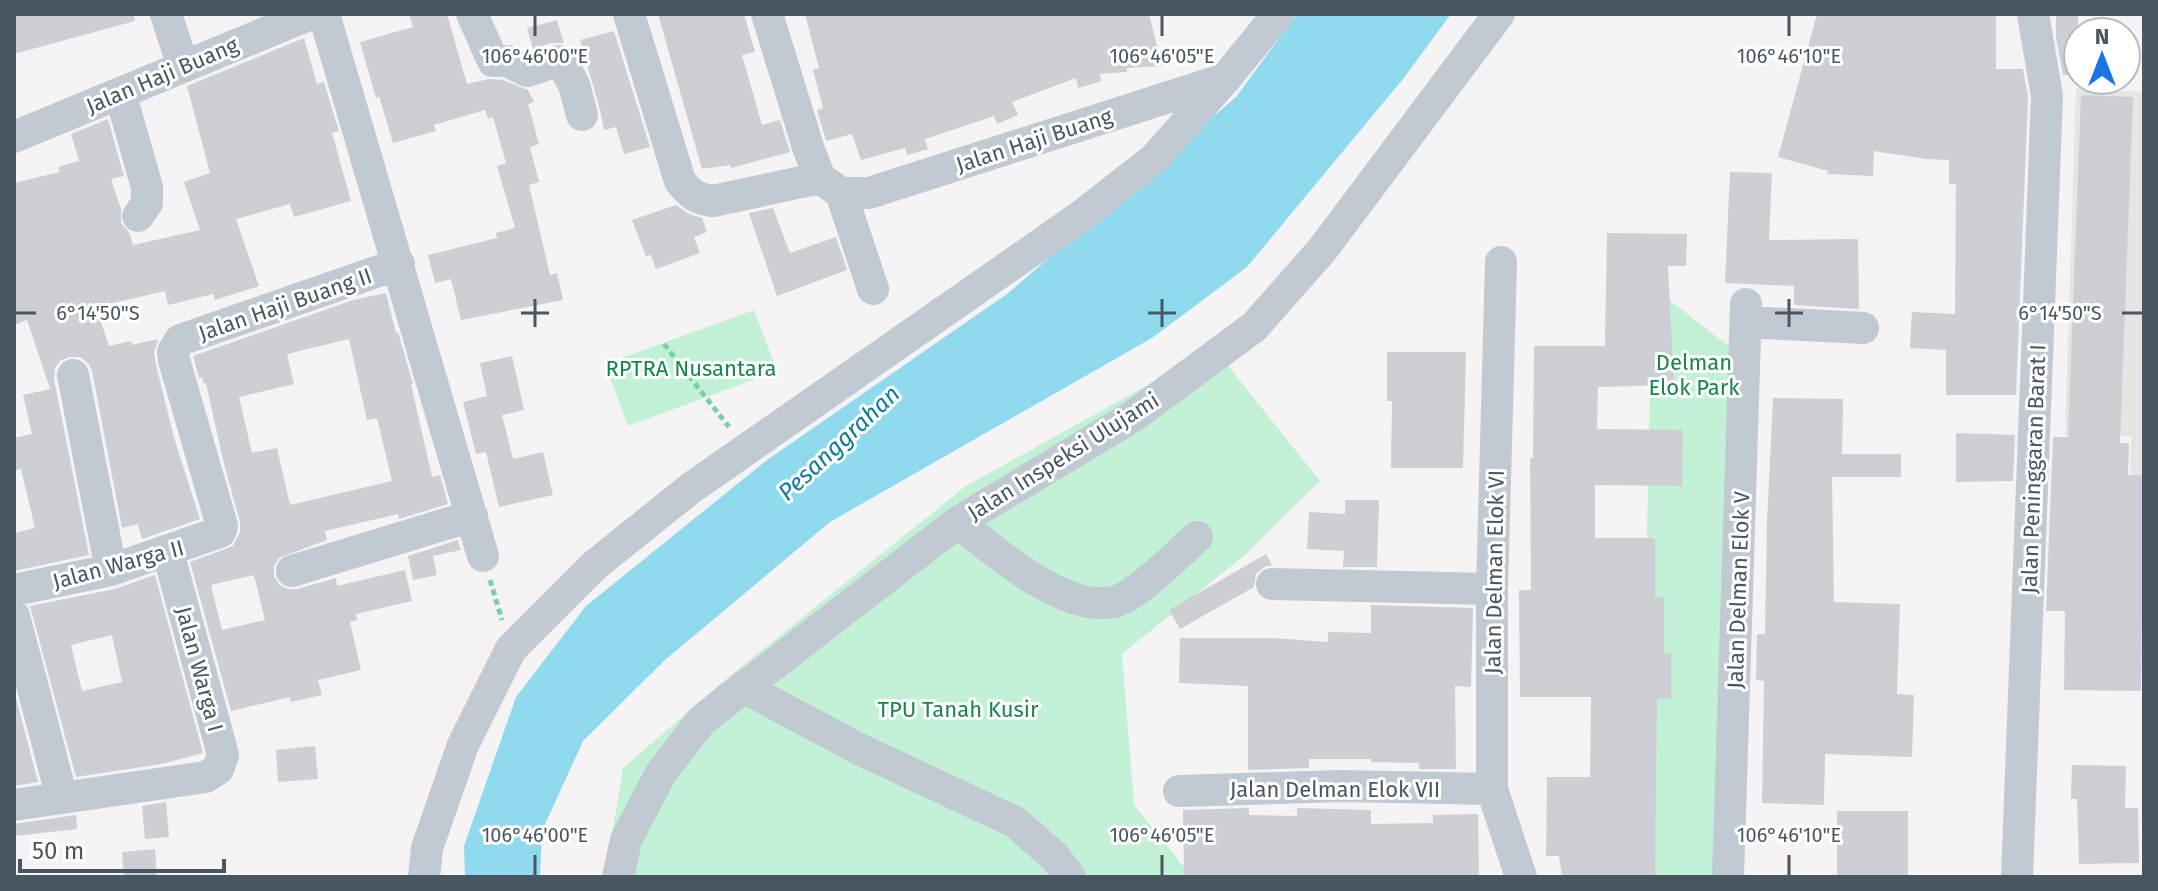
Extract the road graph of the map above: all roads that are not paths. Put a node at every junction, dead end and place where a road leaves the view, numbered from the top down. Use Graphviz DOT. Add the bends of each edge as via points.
graph roads {
  1 [pos="166,14"];
  2 [pos="311,14"];
  3 [pos="324,14"];
  4 [pos="472,14"];
  5 [pos="629,14"];
  6 [pos="767,14"];
  7 [pos="1278,14"];
  8 [pos="1499,14"];
  9 [pos="2033,14"];
  10 [pos="183,66"];
  11 [pos="1225,79"];
  12 [pos="120,93"];
  13 [pos="582,115"];
  14 [pos="14,137"];
  15 [pos="830,186"];
  16 [pos="138,216"];
  17 [pos="1501,262"];
  18 [pos="399,264"];
  19 [pos="873,289"];
  20 [pos="1863,328"];
  21 [pos="73,375"];
  22 [pos="472,516"];
  23 [pos="958,522"];
  24 [pos="220,532"];
  25 [pos="1197,537"];
  26 [pos="168,552"];
  27 [pos="483,556"];
  28 [pos="111,570"];
  29 [pos="292,571"];
  30 [pos="1272,584"];
  31 [pos="1492,589"];
  32 [pos="14,590"];
  33 [pos="14,616"];
  34 [pos="743,687"];
  35 [pos="1492,789"];
  36 [pos="1179,791"];
  37 [pos="62,798"];
  38 [pos="14,805"];
  39 [pos="424,877"];
  40 [pos="618,877"];
  41 [pos="1070,877"];
  42 [pos="1521,877"];
  43 [pos="1728,877"];
  44 [pos="2017,877"];
  1 -- 10 [label="street"];
  2 -- 10 [label="street, Jalan Haji Buang"];
  3 -- 18 [label="street, Jalan Haji Buang II"];
  4 -- 13 [label="street" via="493,61 527,71 562,62"];
  5 -- 15 [label="street, Jalan Haji Buang" via="680,181 697,199"];
  6 -- 15 [label="street" via="809,150"];
  7 -- 11 [label="street"];
  8 -- 23 [label="street, Jalan Inspeksi Ulujami" via="1322,250 1254,327 1132,417"];
  9 -- 44 [label="street, Jalan Peninggaran Barat I" via="2047,96"];
  10 -- 12 [label="street, Jalan Haji Buang"];
  11 -- 15 [label="street, Jalan Haji Buang" via="869,193"];
  11 -- 39 [label="street" via="1154,159 1077,219 691,488 595,565 511,649 463,745 427,848"];
  12 -- 14 [label="street, Jalan Haji Buang"];
  12 -- 16 [label="street" via="147,187 147,203"];
  15 -- 19 [label="street"];
  17 -- 31 [label="street, Jalan Delman Elok VI"];
  18 -- 22 [label="street, Jalan Haji Buang II"];
  18 -- 24 [label="street, Jalan Haji Buang II" via="176,345 174,360"];
  20 -- 43 [label="street, Jalan Delman Elok V" via="1746,313"];
  21 -- 28 [label="street"];
  22 -- 27 [label="street, Jalan Haji Buang II"];
  22 -- 29 [label="street"];
  23 -- 25 [label="street" via="1007,563 1078,601 1095,603 1115,602 1133,592"];
  23 -- 34 [label="street, Jalan Inspeksi Ulujami"];
  24 -- 26 [label="street, Jalan Warga II"];
  26 -- 28 [label="street, Jalan Warga II"];
  26 -- 37 [label="street, Jalan Warga I" via="223,755 218,769 206,777"];
  28 -- 32 [label="street, Jalan Warga II"];
  30 -- 31 [label="street"];
  31 -- 35 [label="street, Jalan Delman Elok VI"];
  33 -- 37 [label="street"];
  34 -- 40 [label="street, Jalan Inspeksi Ulujami" via="702,720 661,773 626,840"];
  34 -- 41 [label="street" via="1015,822"];
  35 -- 36 [label="street, Jalan Delman Elok VII"];
  35 -- 42 [label="street, Jalan Delman Elok VI"];
  37 -- 38 [label="street, Jalan Warga I"];
}
